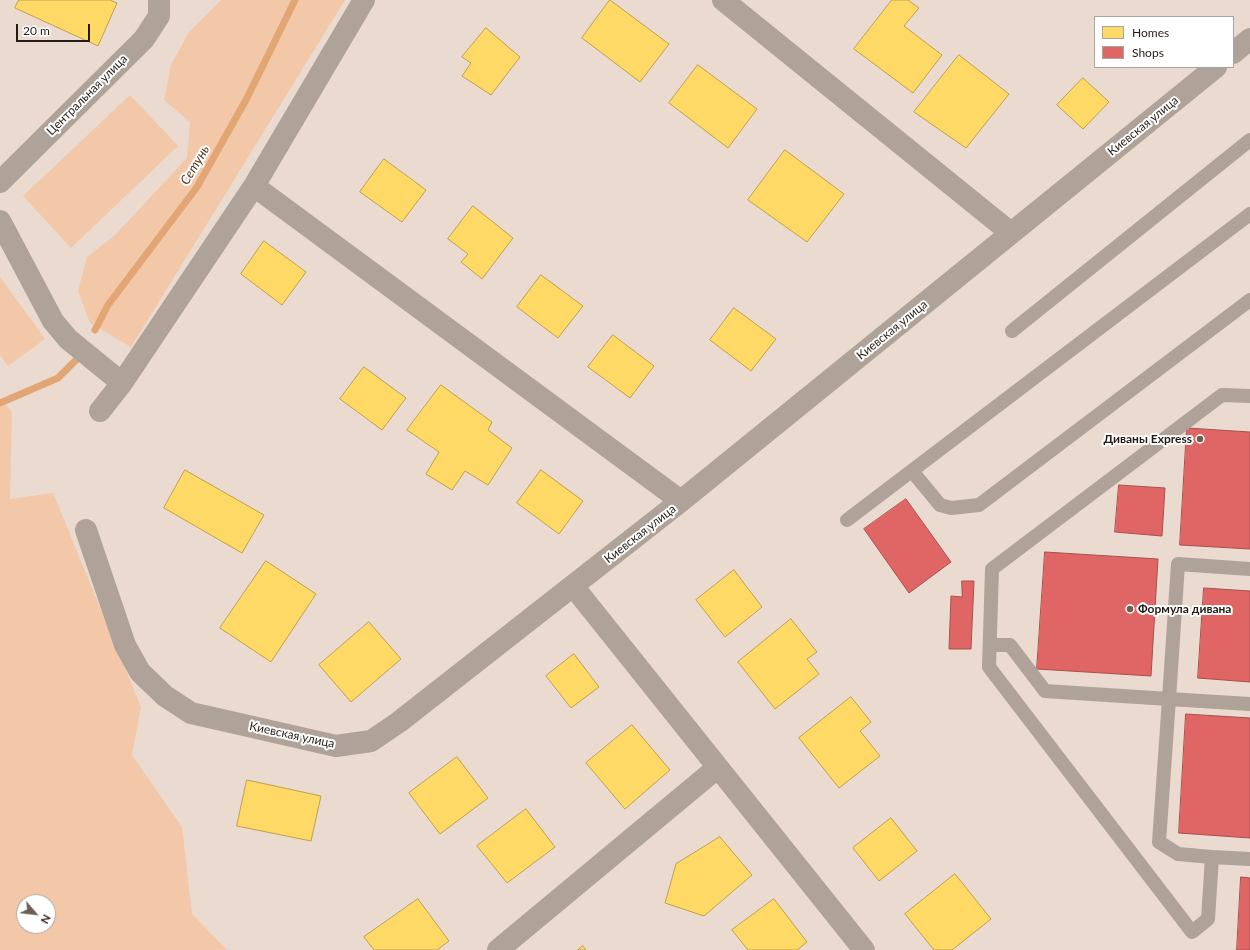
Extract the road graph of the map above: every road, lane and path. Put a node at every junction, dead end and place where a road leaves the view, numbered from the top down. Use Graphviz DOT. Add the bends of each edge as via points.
graph roads {
  1 [pos="159,0"];
  2 [pos="364,0"];
  3 [pos="723,0"];
  4 [pos="1250,39"];
  5 [pos="1234,52"];
  6 [pos="1215,68"];
  7 [pos="1250,140"];
  8 [pos="0,182"];
  9 [pos="254,186"];
  10 [pos="1250,214"];
  11 [pos="0,221"];
  12 [pos="1011,233"];
  13 [pos="1250,300"];
  14 [pos="1012,331"];
  15 [pos="122,383"];
  16 [pos="1250,396"];
  17 [pos="100,411"];
  18 [pos="912,471"];
  19 [pos="681,502"];
  20 [pos="847,520"];
  21 [pos="86,530"];
  22 [pos="1250,569"];
  23 [pos="573,586"];
  24 [pos="990,645"];
  25 [pos="1169,699"];
  26 [pos="1250,704"];
  27 [pos="718,768"];
  28 [pos="1212,857"];
  29 [pos="1250,859"];
  30 [pos="498,950"];
  31 [pos="864,950"];
  1 -- 8 [label="street, Центральная улица" via="159,16 144,39"];
  2 -- 9 [label="street"];
  3 -- 12 [label="street"];
  4 -- 5 [label="street"];
  6 -- 12 [label="street, Киевская улица"];
  7 -- 14 [label="lane"];
  9 -- 15 [label="street"];
  9 -- 19 [label="street"];
  10 -- 18 [label="lane"];
  11 -- 15 [label="street" via="53,321 68,339"];
  12 -- 19 [label="street, Киевская улица"];
  13 -- 18 [label="lane" via="979,505 951,508 940,505"];
  15 -- 17 [label="street"];
  16 -- 24 [label="lane" via="1222,395 992,570"];
  18 -- 20 [label="lane"];
  19 -- 23 [label="street, Киевская улица"];
  21 -- 23 [label="street, Киевская улица" via="124,646 140,672 165,696 191,713 336,746 371,741"];
  22 -- 25 [label="lane" via="1178,564"];
  23 -- 27 [label="street"];
  24 -- 25 [label="lane" via="1010,645 1045,691"];
  24 -- 28 [label="lane" via="990,667 1192,932 1208,919"];
  25 -- 26 [label="lane"];
  25 -- 28 [label="lane" via="1159,842 1178,854"];
  27 -- 30 [label="street"];
  27 -- 31 [label="street"];
  28 -- 29 [label="lane"];
}
